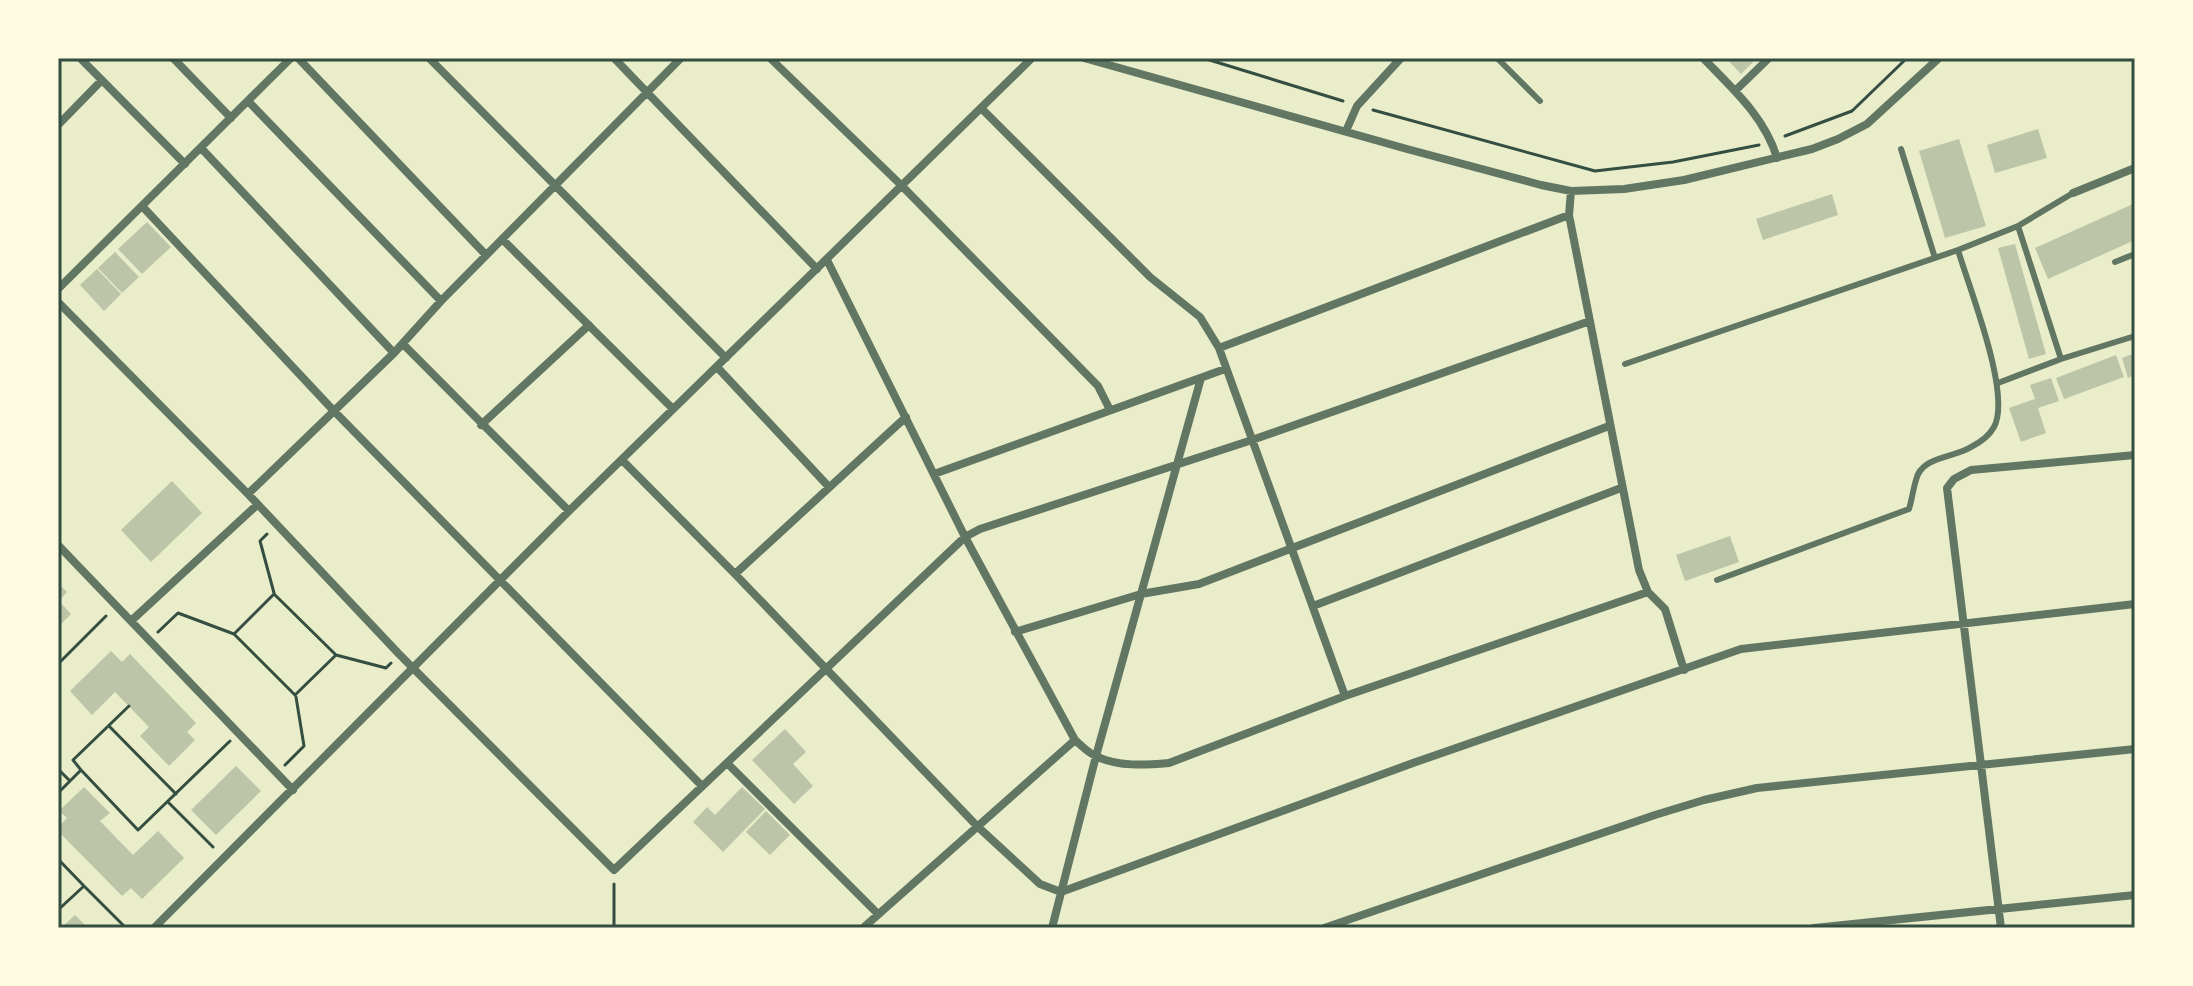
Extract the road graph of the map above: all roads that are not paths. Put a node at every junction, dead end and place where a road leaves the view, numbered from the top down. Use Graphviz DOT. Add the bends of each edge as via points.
graph roads {
  1 [pos="80,58"];
  2 [pos="173,58"];
  3 [pos="291,58"];
  4 [pos="298,58"];
  5 [pos="429,58"];
  6 [pos="614,58"];
  7 [pos="681,58"];
  8 [pos="770,58"];
  9 [pos="1032,58"];
  10 [pos="1084,58"];
  11 [pos="1401,58"];
  12 [pos="1497,58"];
  13 [pos="1703,58"];
  14 [pos="1769,58"];
  15 [pos="1939,58"];
  16 [pos="102,80"];
  17 [pos="1735,91"];
  18 [pos="646,92"];
  19 [pos="248,101"];
  20 [pos="1540,101"];
  21 [pos="981,108"];
  22 [pos="231,118"];
  23 [pos="58,125"];
  24 [pos="1346,131"];
  25 [pos="201,148"];
  26 [pos="1901,149"];
  27 [pos="1777,158"];
  28 [pos="185,164"];
  29 [pos="2135,168"];
  30 [pos="554,186"];
  31 [pos="902,186"];
  32 [pos="1571,191"];
  33 [pos="2073,193"];
  34 [pos="142,206"];
  35 [pos="1569,215"];
  36 [pos="2018,226"];
  37 [pos="502,239"];
  38 [pos="1958,250"];
  39 [pos="2135,254"];
  40 [pos="486,255"];
  41 [pos="1935,258"];
  42 [pos="827,260"];
  43 [pos="2115,262"];
  44 [pos="817,269"];
  45 [pos="58,289"];
  46 [pos="441,301"];
  47 [pos="58,302"];
  48 [pos="1590,321"];
  49 [pos="589,325"];
  50 [pos="2135,336"];
  51 [pos="403,344"];
  52 [pos="1219,348"];
  53 [pos="394,353"];
  54 [pos="726,358"];
  55 [pos="2061,359"];
  56 [pos="1625,364"];
  57 [pos="717,367"];
  58 [pos="1225,369"];
  59 [pos="1201,378"];
  60 [pos="1998,383"];
  61 [pos="673,409"];
  62 [pos="333,410"];
  63 [pos="1110,410"];
  64 [pos="906,417"];
  65 [pos="481,425"];
  66 [pos="1609,426"];
  67 [pos="1252,440"];
  68 [pos="2135,455"];
  69 [pos="622,460"];
  70 [pos="1178,463"];
  71 [pos="934,474"];
  72 [pos="829,487"];
  73 [pos="1621,488"];
  74 [pos="248,494"];
  75 [pos="257,505"];
  76 [pos="569,511"];
  77 [pos="965,537"];
  78 [pos="58,545"];
  79 [pos="1293,546"];
  80 [pos="735,574"];
  81 [pos="501,579"];
  82 [pos="1717,580"];
  83 [pos="1648,592"];
  84 [pos="1141,594"];
  85 [pos="2135,604"];
  86 [pos="1313,606"];
  87 [pos="131,621"];
  88 [pos="1965,624"];
  89 [pos="1015,632"];
  90 [pos="825,667"];
  91 [pos="412,668"];
  92 [pos="1684,670"];
  93 [pos="1345,696"];
  94 [pos="1075,740"];
  95 [pos="2135,749"];
  96 [pos="1096,756"];
  97 [pos="727,763"];
  98 [pos="1982,765"];
  99 [pos="702,786"];
  100 [pos="293,790"];
  101 [pos="977,826"];
  102 [pos="1061,892"];
  103 [pos="2135,895"];
  104 [pos="1999,909"];
  105 [pos="878,914"];
  106 [pos="154,928"];
  107 [pos="863,928"];
  108 [pos="1052,928"];
  109 [pos="1324,928"];
  110 [pos="1814,928"];
  111 [pos="2001,928"];
  1 -- 16 [label="street"];
  2 -- 22 [label="street"];
  3 -- 19 [label="street"];
  4 -- 40 [label="street"];
  5 -- 30 [label="street"];
  6 -- 18 [label="street"];
  7 -- 18 [label="street"];
  8 -- 31 [label="street"];
  9 -- 21 [label="street"];
  10 -- 24 [label="street"];
  11 -- 24 [label="street" via="1357,106"];
  12 -- 20 [label="lane"];
  13 -- 17 [label="street"];
  14 -- 17 [label="street"];
  15 -- 27 [label="street" via="1867,124"];
  16 -- 23 [label="street"];
  16 -- 28 [label="street"];
  17 -- 27 [label="street" via="1772,140"];
  18 -- 30 [label="street"];
  18 -- 44 [label="street"];
  19 -- 22 [label="street"];
  19 -- 46 [label="street"];
  21 -- 31 [label="street"];
  21 -- 52 [label="street" via="1150,277 1200,317"];
  22 -- 25 [label="street"];
  24 -- 32 [label="street"];
  25 -- 28 [label="street"];
  25 -- 53 [label="street"];
  26 -- 41 [label="lane"];
  27 -- 32 [label="street" via="1657,185"];
  28 -- 34 [label="street"];
  29 -- 33 [label="street"];
  30 -- 37 [label="street"];
  30 -- 54 [label="street"];
  31 -- 42 [label="street"];
  31 -- 63 [label="street" via="1098,386"];
  32 -- 35 [label="street"];
  33 -- 36 [label="lane"];
  34 -- 45 [label="street"];
  34 -- 62 [label="street"];
  35 -- 48 [label="street"];
  35 -- 52 [label="street"];
  36 -- 38 [label="lane"];
  36 -- 55 [label="lane"];
  37 -- 40 [label="street"];
  37 -- 49 [label="street"];
  38 -- 41 [label="lane"];
  38 -- 60 [label="lane"];
  39 -- 43 [label="lane"];
  40 -- 46 [label="street"];
  41 -- 56 [label="lane"];
  42 -- 44 [label="street"];
  42 -- 64 [label="street"];
  44 -- 54 [label="street"];
  46 -- 51 [label="street"];
  47 -- 74 [label="street"];
  48 -- 66 [label="street"];
  48 -- 67 [label="street"];
  49 -- 61 [label="street"];
  49 -- 65 [label="street"];
  50 -- 55 [label="lane"];
  51 -- 53 [label="street"];
  51 -- 65 [label="street"];
  52 -- 58 [label="street"];
  53 -- 62 [label="street"];
  54 -- 57 [label="street"];
  55 -- 60 [label="lane"];
  57 -- 61 [label="street"];
  57 -- 72 [label="street"];
  58 -- 59 [label="street"];
  58 -- 67 [label="street"];
  59 -- 63 [label="street"];
  59 -- 70 [label="street"];
  60 -- 82 [label="lane" via="1994,428 1961,453 1927,464 1916,477 1909,509"];
  61 -- 69 [label="street"];
  62 -- 74 [label="street"];
  62 -- 81 [label="street"];
  63 -- 71 [label="street"];
  64 -- 71 [label="street"];
  64 -- 72 [label="street"];
  65 -- 76 [label="street"];
  66 -- 73 [label="street"];
  66 -- 79 [label="street"];
  67 -- 70 [label="street"];
  67 -- 79 [label="street"];
  68 -- 88 [label="street" via="1982,468 1962,474 1947,488"];
  69 -- 76 [label="street"];
  69 -- 80 [label="street"];
  70 -- 77 [label="street"];
  70 -- 84 [label="street"];
  71 -- 77 [label="street"];
  72 -- 80 [label="street"];
  73 -- 83 [label="street"];
  73 -- 86 [label="street"];
  74 -- 75 [label="street"];
  75 -- 87 [label="street"];
  75 -- 91 [label="street"];
  76 -- 81 [label="street"];
  77 -- 89 [label="street"];
  77 -- 90 [label="street"];
  78 -- 87 [label="street"];
  79 -- 84 [label="street" via="1199,584"];
  79 -- 86 [label="street"];
  80 -- 90 [label="street"];
  81 -- 91 [label="street"];
  81 -- 99 [label="street"];
  83 -- 92 [label="street" via="1665,609"];
  83 -- 93 [label="street"];
  84 -- 89 [label="street"];
  84 -- 96 [label="street"];
  85 -- 88 [label="street"];
  86 -- 93 [label="street"];
  87 -- 100 [label="street"];
  88 -- 92 [label="street" via="1749,647"];
  88 -- 98 [label="street"];
  89 -- 94 [label="street"];
  90 -- 97 [label="street"];
  90 -- 101 [label="street"];
  91 -- 99 [label="street" via="614,870"];
  91 -- 100 [label="street"];
  92 -- 102 [label="street"];
  93 -- 96 [label="street" via="1169,763 1144,766"];
  94 -- 96 [label="street"];
  94 -- 101 [label="street"];
  95 -- 98 [label="street"];
  96 -- 102 [label="street"];
  97 -- 99 [label="street"];
  97 -- 105 [label="street"];
  98 -- 104 [label="street"];
  98 -- 109 [label="street" via="1757,788 1704,800"];
  100 -- 106 [label="street"];
  101 -- 102 [label="street" via="1040,884"];
  101 -- 105 [label="street"];
  102 -- 108 [label="street"];
  103 -- 104 [label="street"];
  104 -- 110 [label="street"];
  104 -- 111 [label="street"];
  105 -- 107 [label="street"];
}
